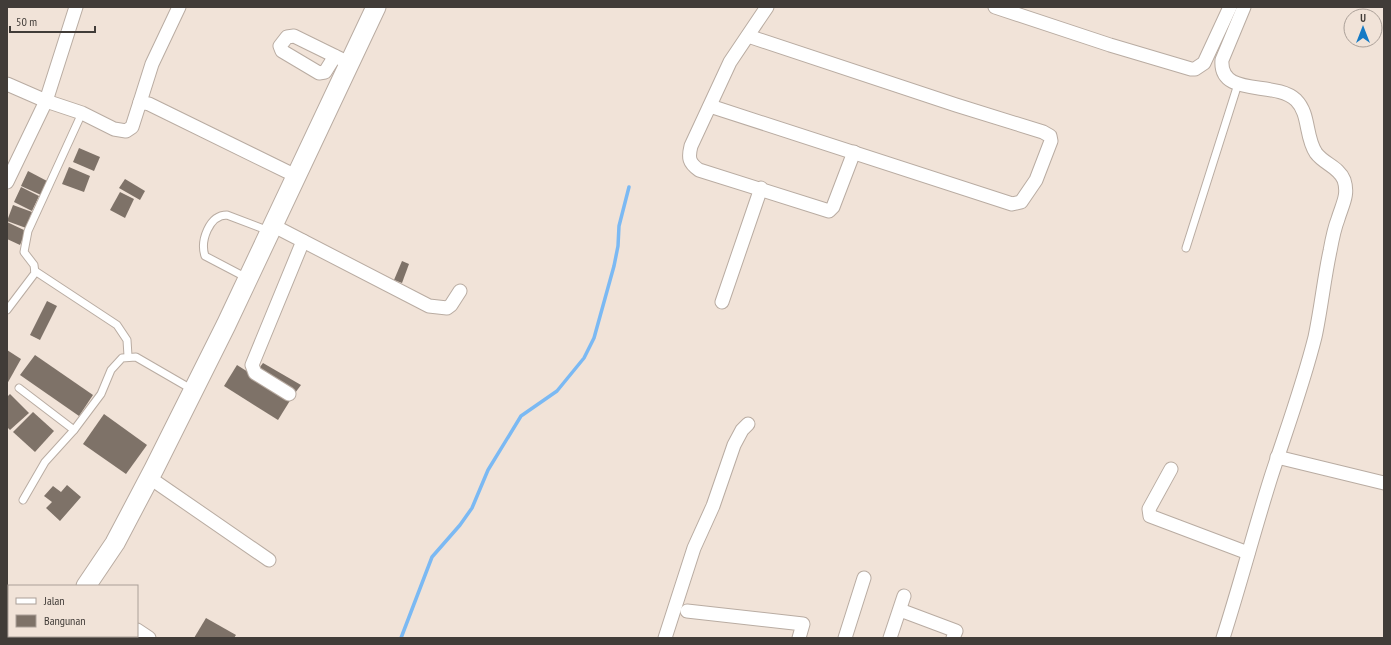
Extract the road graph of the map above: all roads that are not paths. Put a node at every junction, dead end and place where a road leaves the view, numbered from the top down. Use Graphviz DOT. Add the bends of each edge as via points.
graph roads {
  1 [pos="76,7"];
  2 [pos="179,7"];
  3 [pos="376,7"];
  4 [pos="767,7"];
  5 [pos="995,7"];
  6 [pos="1230,7"];
  7 [pos="1244,7"];
  8 [pos="748,36"];
  9 [pos="7,84"];
  10 [pos="1238,84"];
  11 [pos="46,101"];
  12 [pos="140,102"];
  13 [pos="710,106"];
  14 [pos="82,113"];
  15 [pos="854,152"];
  16 [pos="296,176"];
  17 [pos="7,182"];
  18 [pos="761,188"];
  19 [pos="271,228"];
  20 [pos="304,241"];
  21 [pos="1186,248"];
  22 [pos="35,271"];
  23 [pos="248,278"];
  24 [pos="460,291"];
  25 [pos="722,302"];
  26 [pos="7,310"];
  27 [pos="128,356"];
  28 [pos="19,388"];
  29 [pos="193,390"];
  30 [pos="289,394"];
  31 [pos="748,424"];
  32 [pos="74,430"];
  33 [pos="1277,458"];
  34 [pos="1171,469"];
  35 [pos="150,478"];
  36 [pos="1384,483"];
  37 [pos="22,500"];
  38 [pos="1248,553"];
  39 [pos="269,560"];
  40 [pos="864,578"];
  41 [pos="87,585"];
  42 [pos="904,596"];
  43 [pos="900,610"];
  44 [pos="687,611"];
  45 [pos="138,631"];
  46 [pos="149,638"];
  47 [pos="664,638"];
  48 [pos="799,638"];
  49 [pos="845,638"];
  50 [pos="890,638"];
  51 [pos="953,638"];
  52 [pos="1223,638"];
  1 -- 11 [label="street"];
  2 -- 12 [label="street" via="152,64"];
  3 -- 16 [label="street" via="342,59"];
  4 -- 8 [label="street"];
  5 -- 6 [label="street" via="1110,45 1195,69 1204,63"];
  7 -- 10 [label="street" via="1222,60 1221,69 1225,77"];
  8 -- 13 [label="street" via="730,62"];
  8 -- 15 [label="street" via="1043,132 1050,136 1051,141 1036,180 1021,202 1016,203"];
  9 -- 11 [label="street"];
  10 -- 21 [label="lane"];
  10 -- 33 [label="street" via="1286,94 1296,100 1305,116 1315,152 1339,171 1346,189 1346,198 1330,251 1306,372"];
  11 -- 14 [label="street"];
  11 -- 17 [label="street"];
  12 -- 14 [label="street" via="135,119 128,130 114,129"];
  12 -- 16 [label="street" via="164,111"];
  13 -- 15 [label="street"];
  13 -- 18 [label="street" via="691,146 689,157 692,165 699,170"];
  14 -- 22 [label="lane" via="28,231 24,252 34,265"];
  15 -- 18 [label="street" via="832,210 826,211"];
  16 -- 19 [label="street"];
  18 -- 25 [label="street"];
  19 -- 20 [label="street"];
  19 -- 23 [label="street"];
  19 -- 23 [label="lane" via="221,215 214,219 203,241 205,256"];
  20 -- 24 [label="street" via="429,306 447,308"];
  20 -- 30 [label="street" via="252,365 255,373"];
  22 -- 26 [label="lane"];
  22 -- 27 [label="lane" via="117,325 127,340"];
  23 -- 29 [label="street"];
  27 -- 29 [label="lane" via="136,357"];
  27 -- 32 [label="lane" via="122,358 111,370 101,394"];
  28 -- 32 [label="lane"];
  29 -- 35 [label="street"];
  31 -- 47 [label="street" via="734,445 713,506 694,548"];
  32 -- 37 [label="lane" via="45,462"];
  33 -- 36 [label="street"];
  33 -- 38 [label="street"];
  34 -- 38 [label="street" via="1150,509 1150,516"];
  35 -- 39 [label="street"];
  35 -- 41 [label="street" via="115,542"];
  38 -- 52 [label="street"];
  40 -- 49 [label="street"];
  42 -- 43 [label="street"];
  43 -- 50 [label="street"];
  43 -- 51 [label="street" via="956,631"];
  44 -- 48 [label="street" via="803,624"];
  45 -- 46 [label="street"];
}
